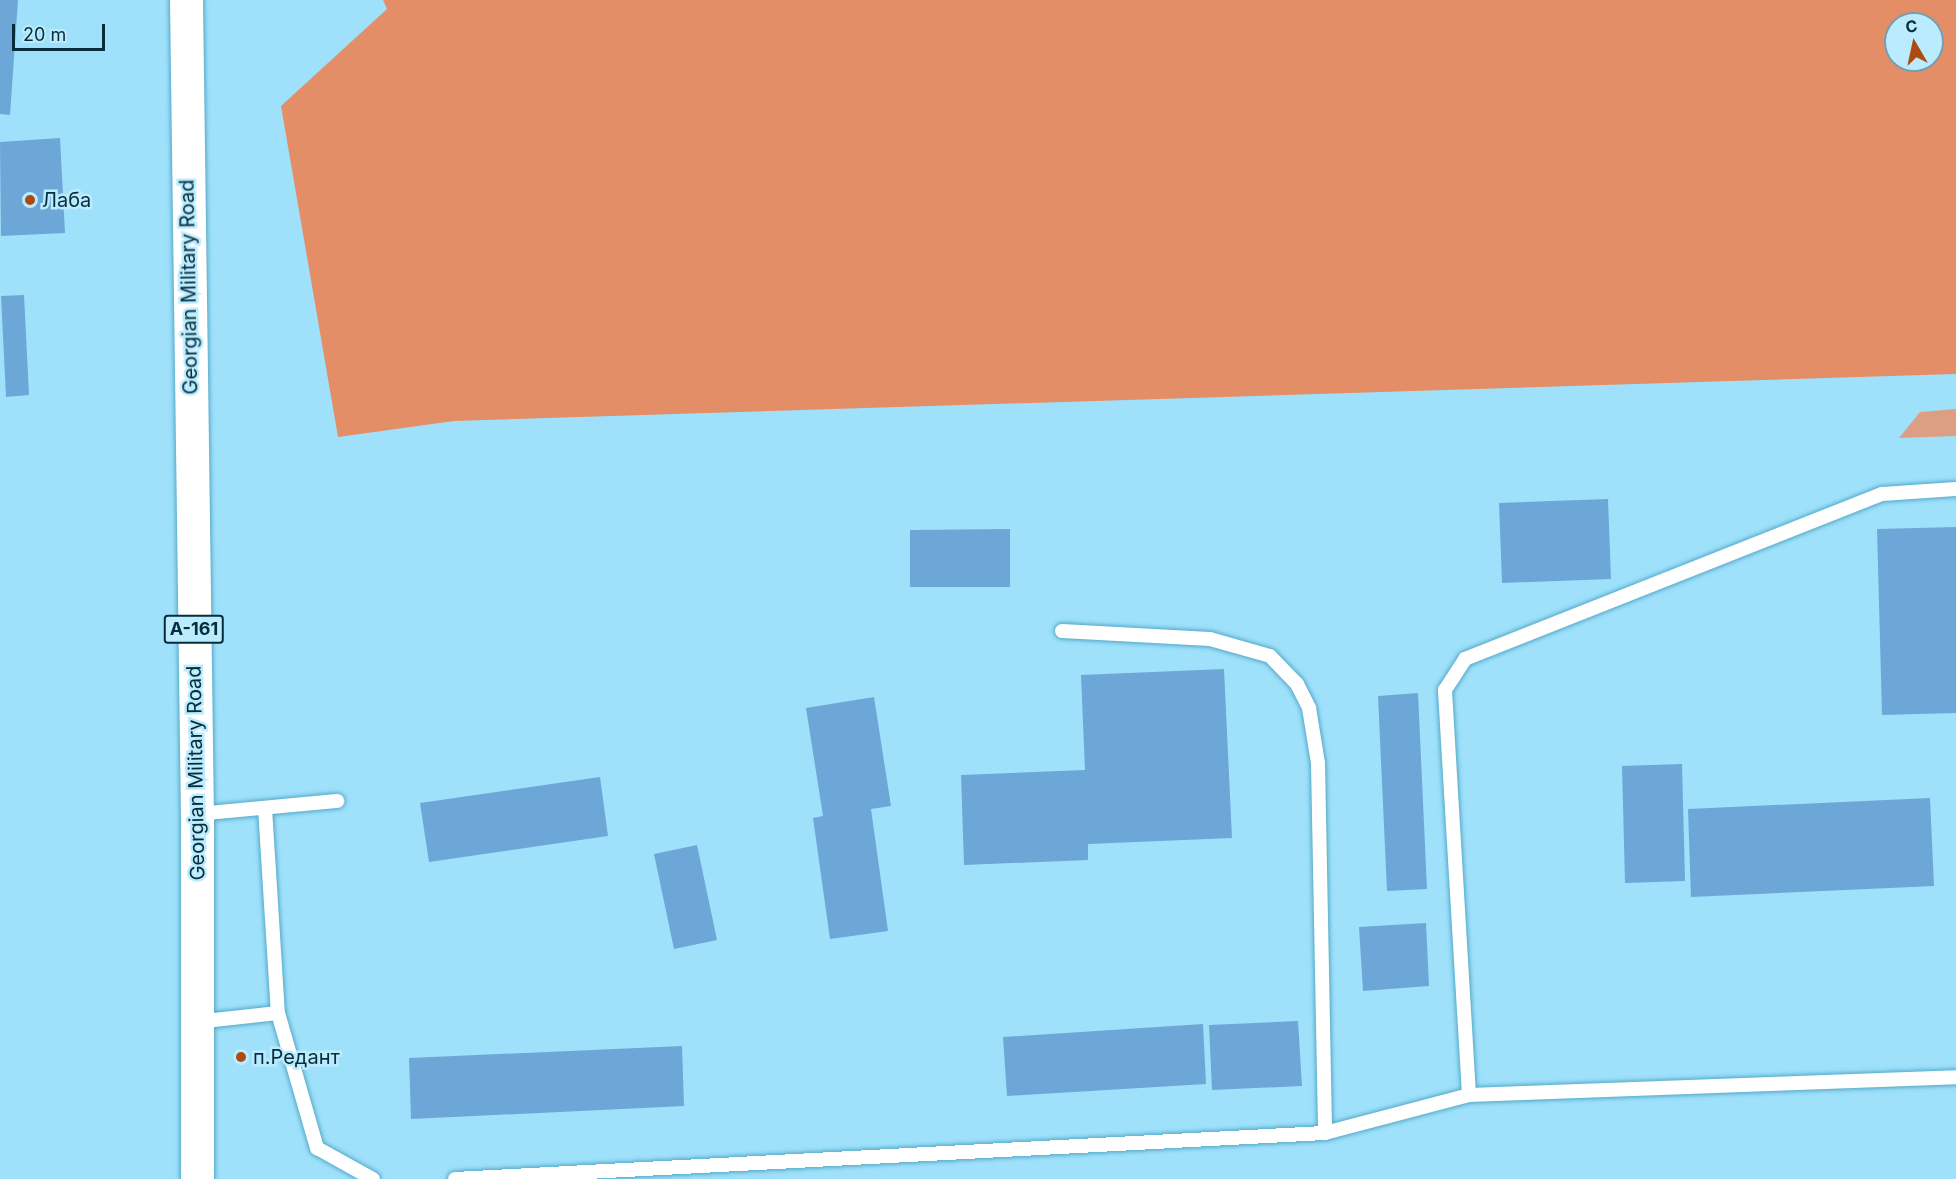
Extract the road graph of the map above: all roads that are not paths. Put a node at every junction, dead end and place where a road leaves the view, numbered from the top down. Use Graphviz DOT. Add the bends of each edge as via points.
graph roads {
  1 [pos="186,0"];
  2 [pos="1956,489"];
  3 [pos="1062,631"];
  4 [pos="337,801"];
  5 [pos="265,808"];
  6 [pos="197,814"];
  7 [pos="278,1013"];
  8 [pos="196,1022"];
  9 [pos="1956,1077"];
  10 [pos="1469,1095"];
  11 [pos="1325,1133"];
  12 [pos="197,1179"];
  13 [pos="373,1179"];
  14 [pos="455,1179"];
  1 -- 6 [label="highway, Georgian Military Road / А-161"];
  2 -- 10 [label="lane" via="1882,494 1465,659 1445,690"];
  3 -- 11 [label="lane" via="1210,639 1270,656 1297,684 1309,708 1317,763"];
  4 -- 5 [label="lane"];
  5 -- 6 [label="lane"];
  5 -- 7 [label="lane"];
  6 -- 8 [label="highway, Georgian Military Road / А-161"];
  7 -- 8 [label="lane"];
  7 -- 13 [label="lane" via="317,1148"];
  8 -- 12 [label="highway, Georgian Military Road / А-161"];
  9 -- 10 [label="lane"];
  10 -- 11 [label="lane"];
  11 -- 14 [label="lane"];
}
